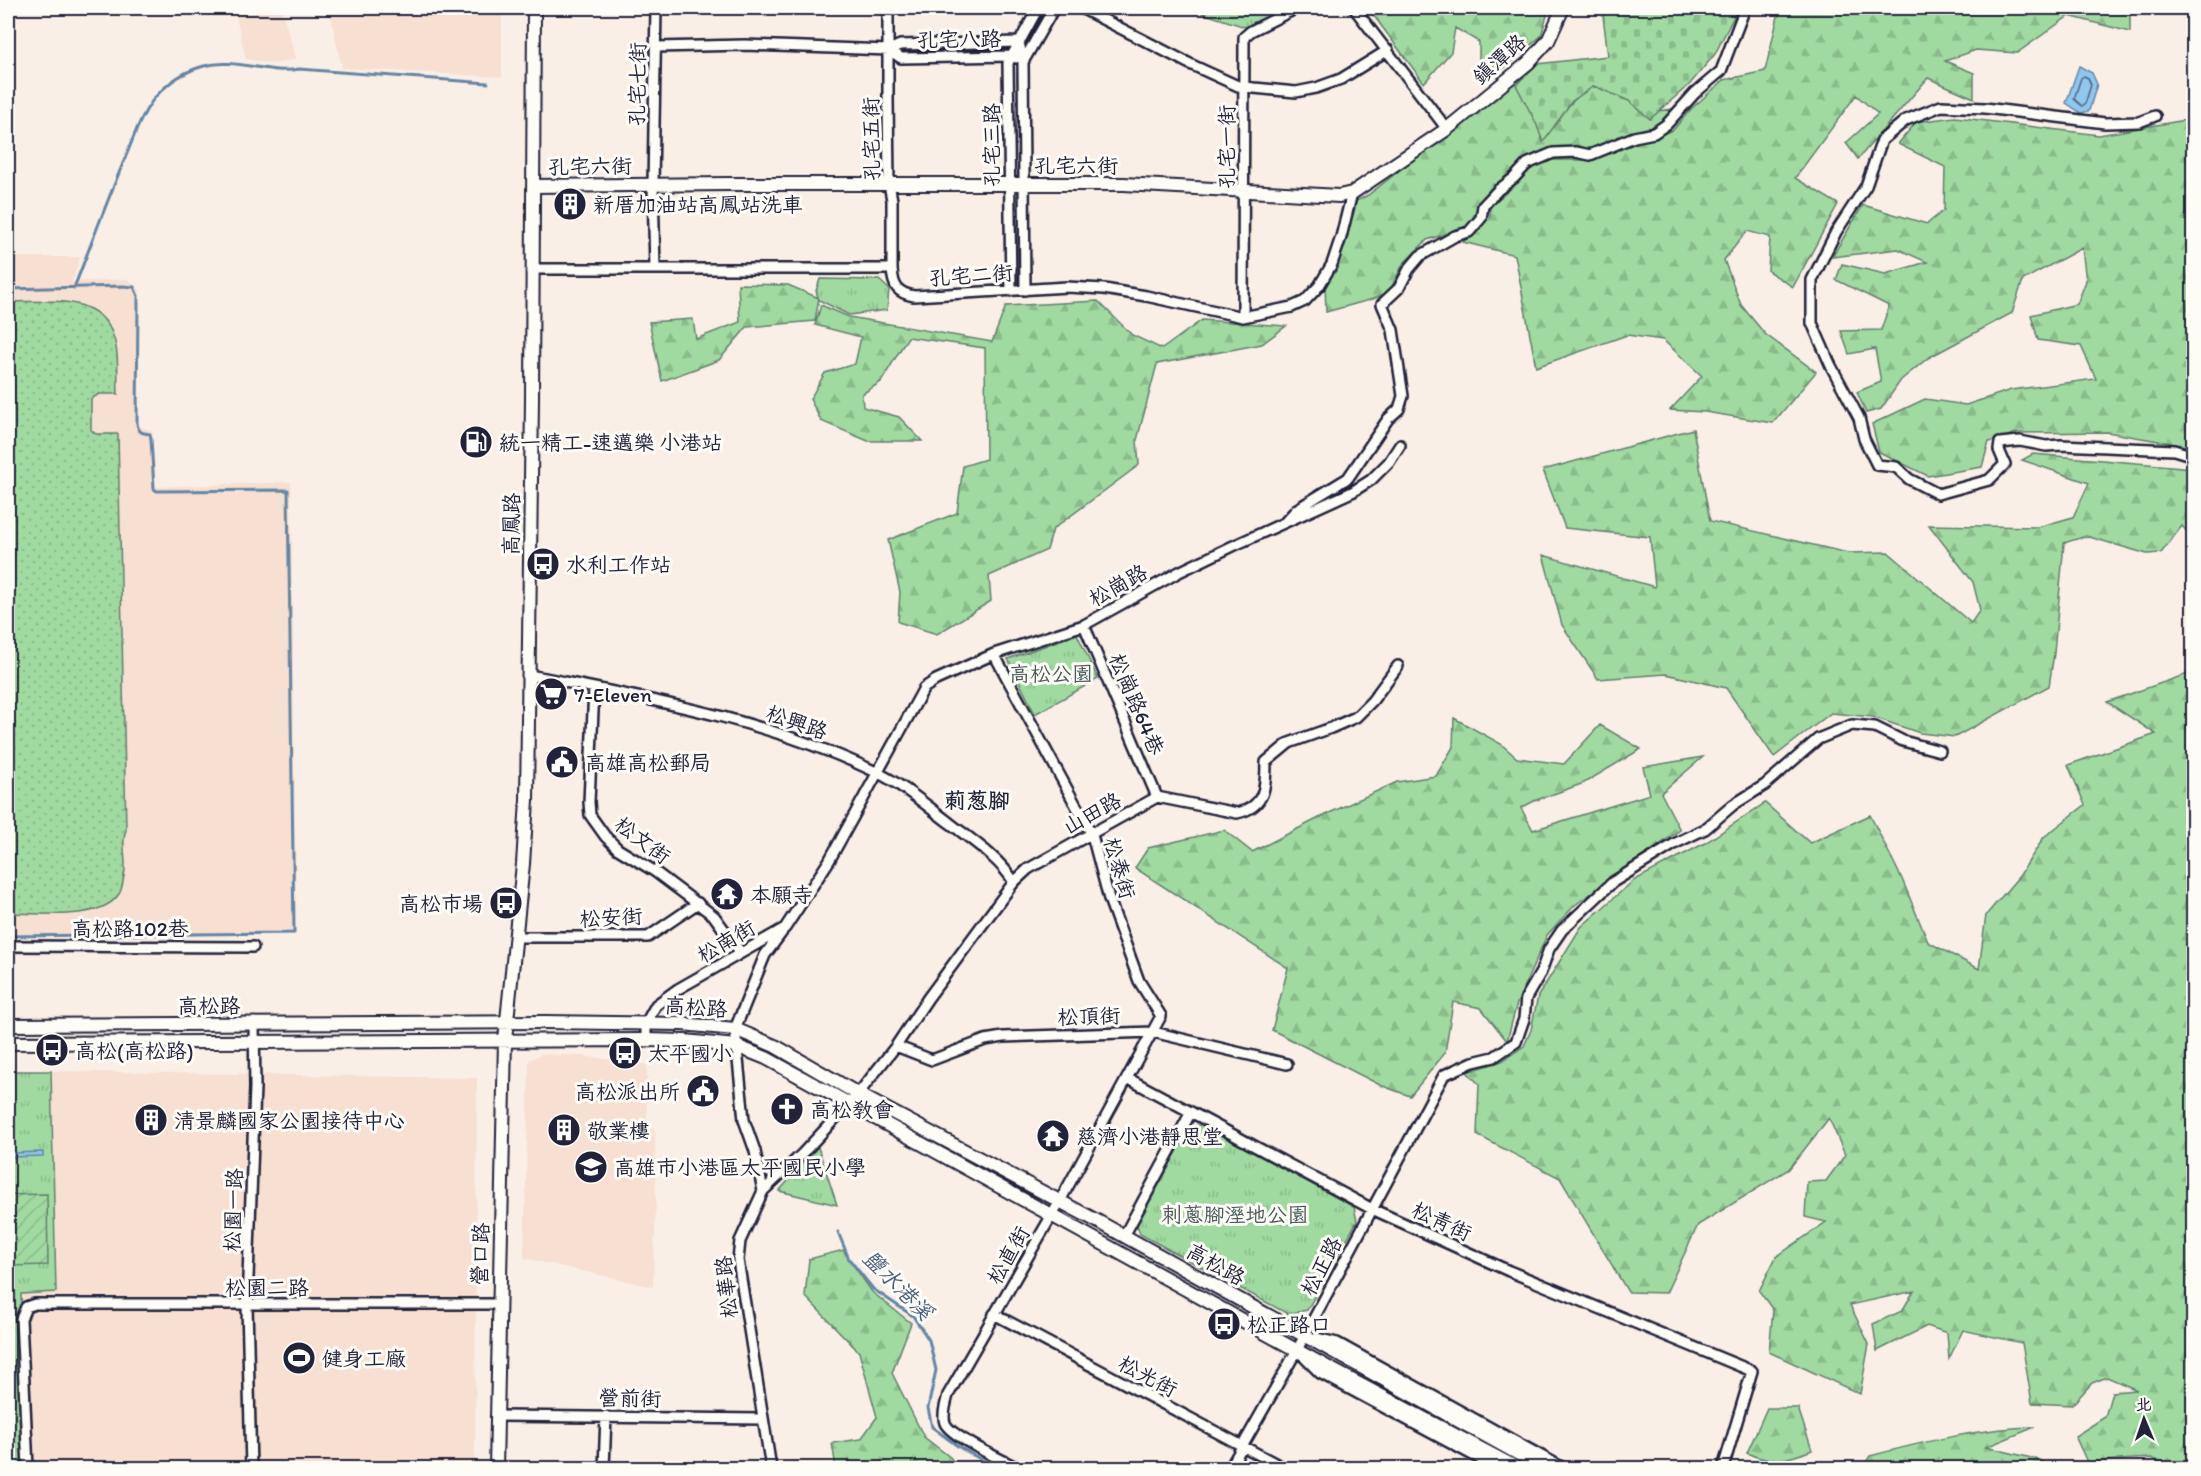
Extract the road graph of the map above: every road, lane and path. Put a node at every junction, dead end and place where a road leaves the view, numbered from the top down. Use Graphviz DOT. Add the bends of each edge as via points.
graph roads {
  1 [pos="534,8"];
  2 [pos="656,8"];
  3 [pos="888,8"];
  4 [pos="1038,8"];
  5 [pos="1054,8"];
  6 [pos="1297,8"];
  7 [pos="1354,8"];
  8 [pos="1563,8"];
  9 [pos="1745,8"];
  10 [pos="1085,9"];
  11 [pos="1019,42"];
  12 [pos="656,47"];
  13 [pos="889,50"];
  14 [pos="1388,50"];
  15 [pos="1012,56"];
  16 [pos="1023,62"];
  17 [pos="1244,87"];
  18 [pos="2156,116"];
  19 [pos="1447,129"];
  20 [pos="653,184"];
  21 [pos="889,184"];
  22 [pos="1008,184"];
  23 [pos="1023,184"];
  24 [pos="534,186"];
  25 [pos="1244,190"];
  26 [pos="1352,193"];
  27 [pos="533,269"];
  28 [pos="655,269"];
  29 [pos="892,269"];
  30 [pos="1024,290"];
  31 [pos="1011,291"];
  32 [pos="1243,317"];
  33 [pos="1400,445"];
  34 [pos="2193,456"];
  35 [pos="1282,525"];
  36 [pos="1084,625"];
  37 [pos="994,654"];
  38 [pos="1398,666"];
  39 [pos="530,675"];
  40 [pos="594,688"];
  41 [pos="1940,751"];
  42 [pos="878,772"];
  43 [pos="1157,797"];
  44 [pos="1092,835"];
  45 [pos="1014,882"];
  46 [pos="698,903"];
  47 [pos="785,928"];
  48 [pos="516,937"];
  49 [pos="8,946"];
  50 [pos="253,947"];
  51 [pos="741,953"];
  52 [pos="506,1023"];
  53 [pos="646,1023"];
  54 [pos="254,1024"];
  55 [pos="8,1025"];
  56 [pos="735,1029"];
  57 [pos="1153,1032"];
  58 [pos="505,1040"];
  59 [pos="646,1040"];
  60 [pos="254,1042"];
  61 [pos="8,1043"];
  62 [pos="736,1046"];
  63 [pos="896,1046"];
  64 [pos="1287,1064"];
  65 [pos="1129,1079"];
  66 [pos="858,1094"];
  67 [pos="849,1104"];
  68 [pos="1191,1112"];
  69 [pos="763,1191"];
  70 [pos="1060,1201"];
  71 [pos="1372,1209"];
  72 [pos="1052,1215"];
  73 [pos="1124,1236"];
  74 [pos="498,1304"];
  75 [pos="247,1305"];
  76 [pos="994,1314"];
  77 [pos="1304,1335"];
  78 [pos="1297,1350"];
  79 [pos="496,1416"];
  80 [pos="606,1416"];
  81 [pos="762,1419"];
  82 [pos="1243,1447"];
  83 [pos="28,1468"];
  84 [pos="251,1468"];
  85 [pos="496,1468"];
  86 [pos="604,1468"];
  87 [pos="771,1468"];
  88 [pos="1018,1468"];
  89 [pos="1230,1468"];
  90 [pos="1284,1468"];
  91 [pos="1497,1468"];
  92 [pos="1517,1468"];
  93 [pos="1544,1468"];
  94 [pos="1563,1468"];
  95 [pos="1723,1468"];
  1 -- 24 [label="street, 高鳳路"];
  2 -- 12 [label="street, 孔宅七街"];
  3 -- 13 [label="street, 孔宅五街"];
  4 -- 11 [label="street, 孔宅三路"];
  5 -- 16 [label="street, 孔宅三路"];
  6 -- 17 [label="street, 孔宅一街" via="1244,37"];
  7 -- 14 [label="street"];
  8 -- 19 [label="street, 鎮潭路" via="1548,41 1528,63"];
  9 -- 35 [label="street" via="1720,71 1667,124 1654,133 1590,155 1553,153 1527,164 1483,206 1481,218 1469,232 1420,256 1399,288 1382,304 1393,330 1403,396 1400,409 1388,419 1348,478 1297,509"];
  10 -- 17 [label="street" via="1192,65"];
  11 -- 13 [label="street, 孔宅八路" via="900,45"];
  11 -- 15 [label="street, 孔宅三路"];
  11 -- 16 [label="street, 孔宅八路"];
  12 -- 13 [label="street, 孔宅八路" via="746,45"];
  12 -- 20 [label="street, 孔宅七街"];
  13 -- 15 [label="street, 孔宅八路" via="901,58"];
  13 -- 21 [label="street, 孔宅五街"];
  14 -- 17 [label="street" via="1341,79 1316,88 1296,92"];
  14 -- 19 [label="street"];
  15 -- 16 [label="street, 孔宅八路"];
  15 -- 22 [label="street, 孔宅三路" via="1008,63"];
  16 -- 23 [label="street, 孔宅三路"];
  17 -- 25 [label="street, 孔宅一街"];
  18 -- 34 [label="street" via="2139,122 2105,123 1941,106 1906,120 1882,140 1866,186 1836,232 1812,280 1812,323 1859,418 1877,465 1896,467 1909,479 1938,494 1989,480 2005,464 2000,443 2175,450"];
  19 -- 26 [label="street"];
  20 -- 21 [label="street, 孔宅六街"];
  20 -- 24 [label="street, 孔宅六街"];
  20 -- 28 [label="street, 孔宅七街"];
  21 -- 22 [label="street, 孔宅六街"];
  21 -- 29 [label="street, 孔宅五街"];
  22 -- 23 [label="street, 孔宅六街"];
  22 -- 31 [label="street, 孔宅三路"];
  23 -- 25 [label="street, 孔宅六街"];
  23 -- 30 [label="street, 孔宅三路"];
  24 -- 27 [label="street, 高鳳路"];
  25 -- 26 [label="street, 孔宅六街" via="1339,196"];
  25 -- 32 [label="street, 孔宅一街"];
  26 -- 32 [label="street, 孔宅二街" via="1332,264 1319,286 1305,301 1292,307"];
  27 -- 28 [label="street"];
  27 -- 39 [label="street, 高鳳路"];
  28 -- 29 [label="street"];
  29 -- 31 [label="street, 孔宅二街" via="903,294"];
  30 -- 31 [label="street, 孔宅二街"];
  30 -- 32 [label="street, 孔宅二街" via="1104,289"];
  33 -- 35 [label="street, 松崗路" via="1371,480"];
  35 -- 36 [label="street, 松崗路" via="1179,573"];
  36 -- 37 [label="street, 松崗路"];
  36 -- 43 [label="street, 松崗路64巷"];
  37 -- 42 [label="street, 松崗路" via="924,688"];
  37 -- 44 [label="street, 松泰街"];
  38 -- 43 [label="street" via="1356,717 1289,743 1266,762 1264,792 1247,811 1237,813"];
  39 -- 40 [label="street, 松興路"];
  39 -- 48 [label="street, 高鳳路" via="524,853"];
  40 -- 42 [label="street, 松興路" via="718,715 803,741"];
  40 -- 46 [label="street, 松文街" via="590,815 618,849"];
  41 -- 71 [label="street, 松正路" via="1903,741 1875,727 1852,725 1818,739 1705,829 1612,882 1562,930 1549,949 1526,998 1516,1042 1494,1057 1444,1075"];
  42 -- 45 [label="street, 松興路" via="962,832 1000,864"];
  42 -- 47 [label="street, 松南街" via="829,861"];
  43 -- 44 [label="street, 山田路"];
  44 -- 45 [label="street, 山田路" via="1043,860"];
  44 -- 57 [label="street, 松泰街" via="1109,899 1139,981 1161,1016"];
  45 -- 63 [label="street, 山田路"];
  46 -- 48 [label="street, 松安街" via="648,937"];
  46 -- 51 [label="street, 松文街" via="714,916"];
  47 -- 51 [label="street, 松南街"];
  47 -- 56 [label="street" via="765,955"];
  48 -- 52 [label="street, 高鳳路"];
  49 -- 50 [label="street, 高松路102巷"];
  51 -- 53 [label="street, 松南街" via="656,1005"];
  52 -- 53 [label="street, 高松路"];
  52 -- 54 [label="street, 高松路"];
  52 -- 58 [label="street, 高鳳路"];
  53 -- 56 [label="street, 高松路"];
  53 -- 59 [label="street"];
  54 -- 55 [label="street, 高松路"];
  54 -- 60 [label="street, 松園一路"];
  56 -- 62 [label="street"];
  56 -- 66 [label="street, 高松路" via="775,1046"];
  57 -- 63 [label="street, 松頂街" via="993,1038 932,1060"];
  57 -- 64 [label="street, 松頂街"];
  57 -- 65 [label="street, 松直街"];
  58 -- 59 [label="street, 高松路"];
  58 -- 60 [label="street, 高松路"];
  58 -- 74 [label="street, 營口路"];
  59 -- 62 [label="street, 高松路"];
  60 -- 61 [label="street, 高松路"];
  60 -- 75 [label="street, 松園一路"];
  62 -- 67 [label="street, 高松路" via="766,1058"];
  62 -- 69 [label="street" via="744,1120"];
  63 -- 66 [label="street, 山田路"];
  65 -- 68 [label="street, 松青街"];
  65 -- 70 [label="street, 松直街"];
  66 -- 67 [label="street, 山田路"];
  66 -- 70 [label="street, 高松路"];
  67 -- 69 [label="street, 松華路"];
  67 -- 72 [label="street, 高松路"];
  68 -- 71 [label="street, 松青街"];
  68 -- 73 [label="street"];
  69 -- 81 [label="street, 松華路" via="740,1241 738,1260"];
  70 -- 72 [label="street, 松直街"];
  70 -- 73 [label="street, 高松路"];
  71 -- 77 [label="street, 松正路"];
  71 -- 95 [label="street, 松青街" via="1509,1271 1752,1371"];
  72 -- 76 [label="street, 松直街"];
  72 -- 78 [label="street, 高松路"];
  73 -- 77 [label="street, 高松路"];
  74 -- 75 [label="street, 松園二路"];
  74 -- 79 [label="street, 營口路"];
  75 -- 83 [label="street, 松園二路" via="26,1307 21,1319"];
  75 -- 84 [label="street, 松園一路"];
  76 -- 82 [label="street, 松光街"];
  76 -- 88 [label="street, 松直街" via="948,1395 945,1424 955,1434"];
  77 -- 78 [label="street, 松正路"];
  77 -- 93 [label="street, 高松路"];
  77 -- 94 [label="street, 高松路" via="1336,1343"];
  78 -- 82 [label="street, 松正路"];
  78 -- 91 [label="street, 高松路" via="1320,1373"];
  78 -- 92 [label="street, 高松路"];
  79 -- 80 [label="street, 營前街"];
  79 -- 85 [label="street, 營口路"];
  80 -- 81 [label="street, 營前街"];
  80 -- 86 [label="street"];
  81 -- 87 [label="street, 松華路"];
  82 -- 89 [label="street"];
  82 -- 90 [label="street, 松光街"];
}
